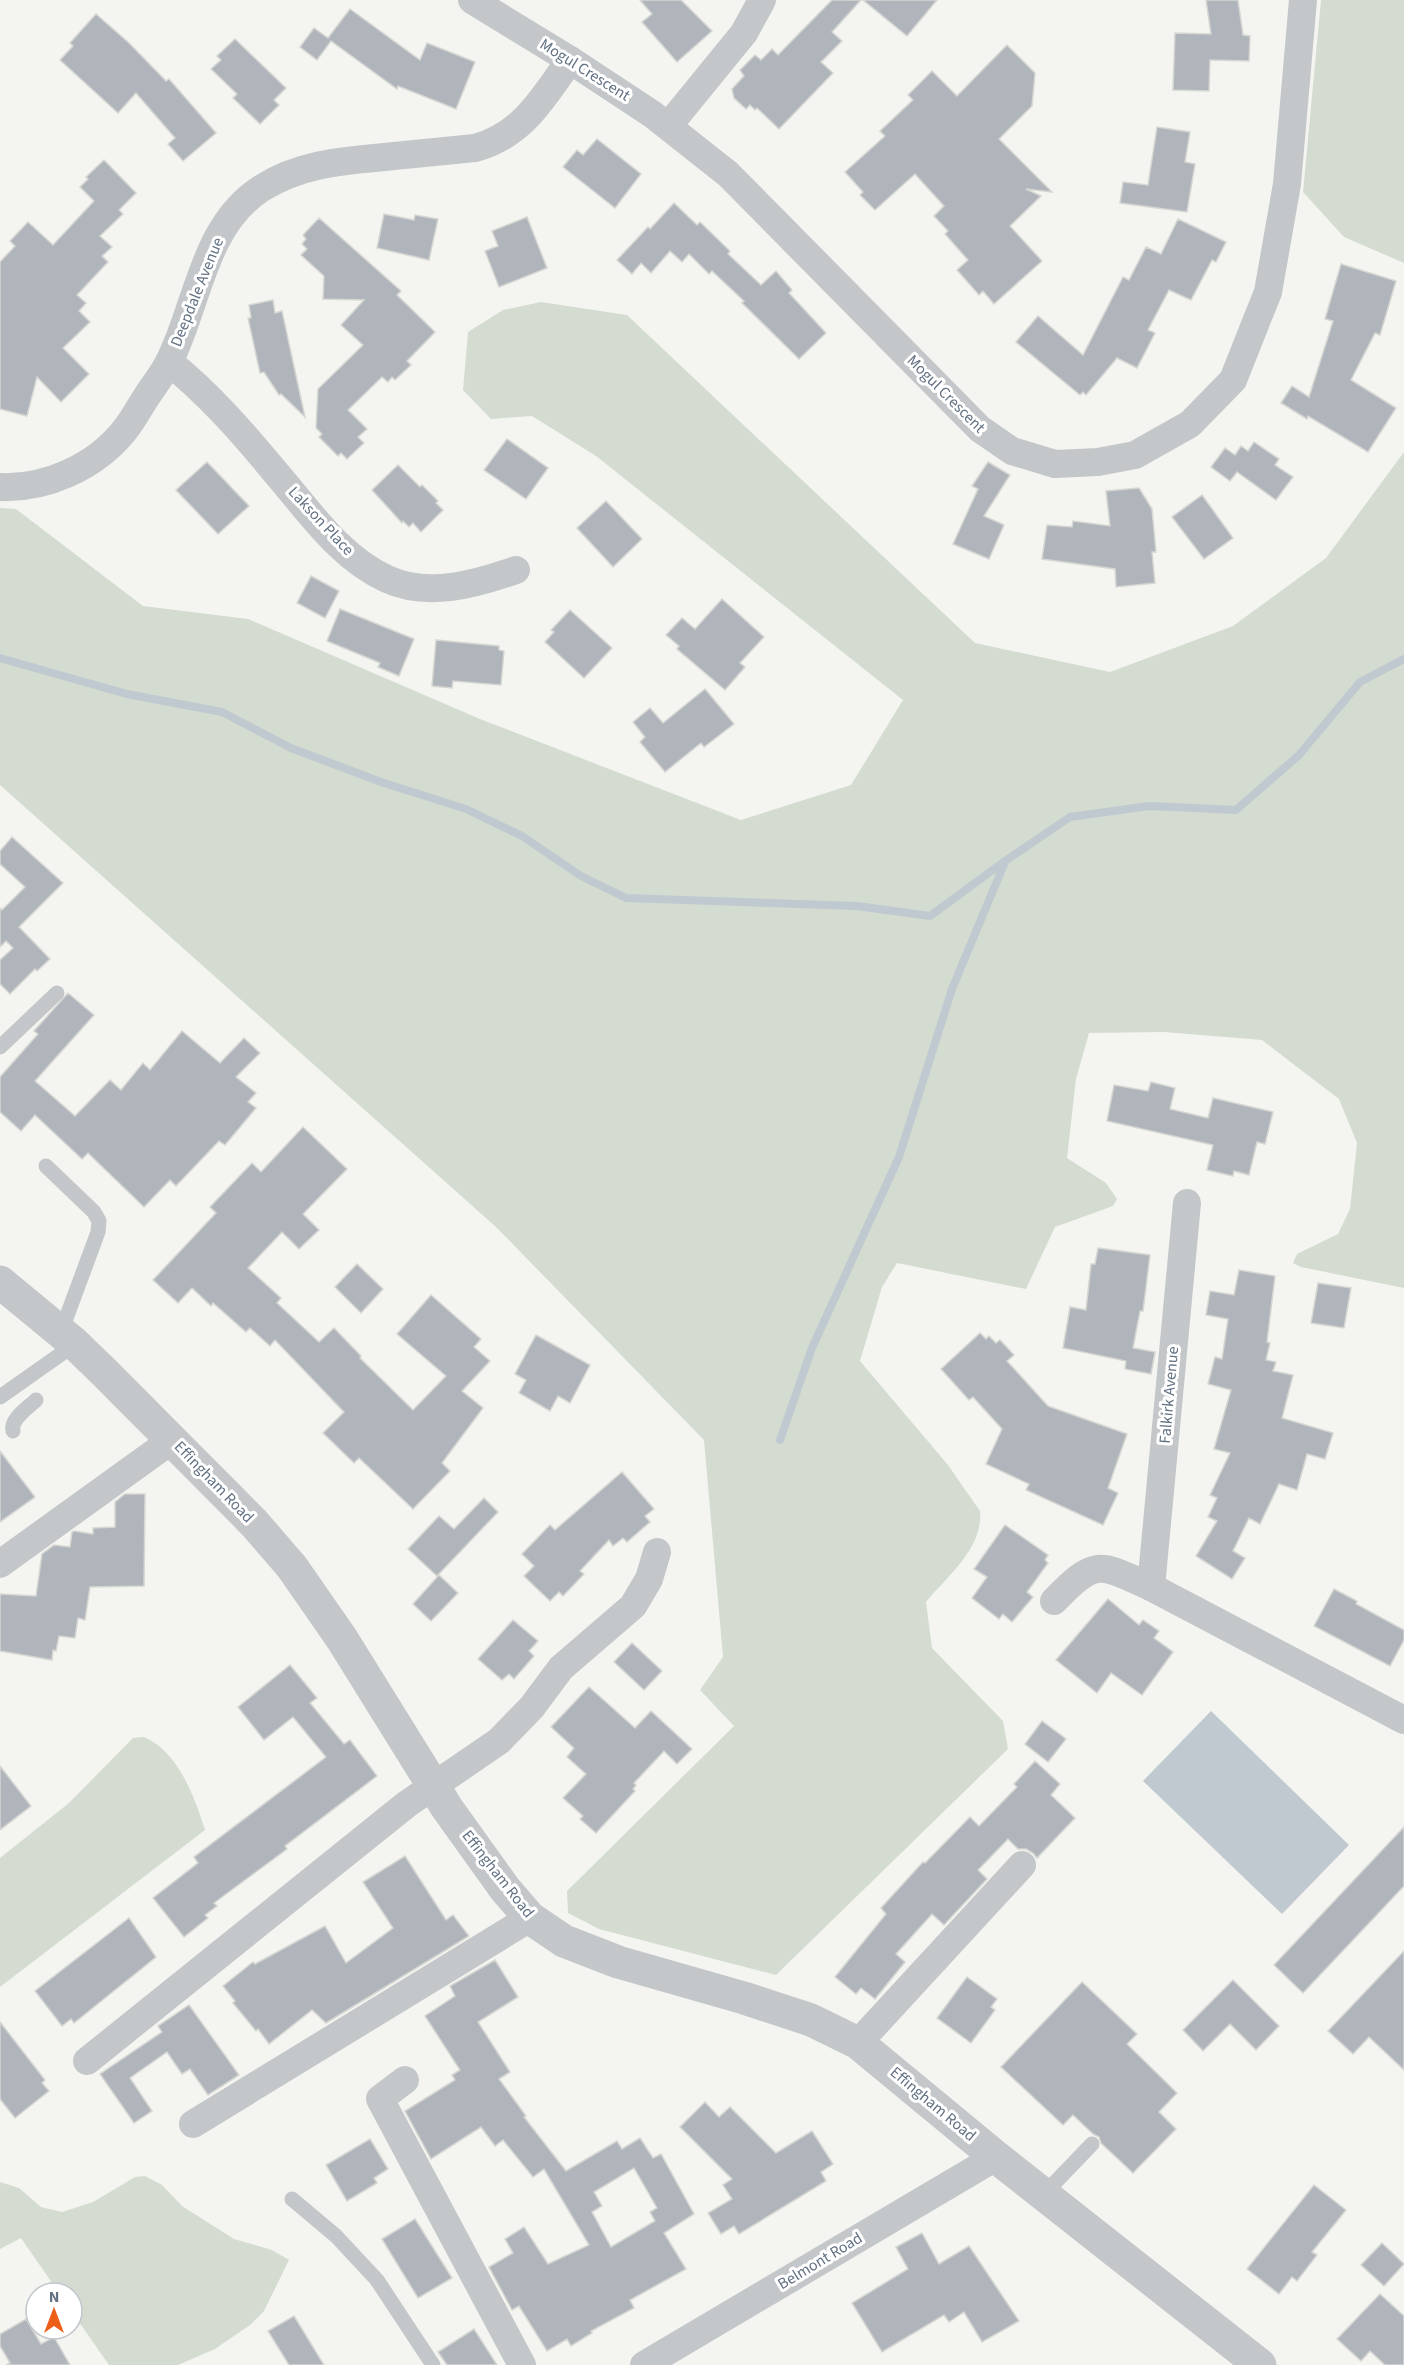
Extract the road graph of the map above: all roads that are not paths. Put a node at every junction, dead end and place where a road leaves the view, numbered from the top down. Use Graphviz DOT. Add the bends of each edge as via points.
graph roads {
  1 [pos="472,0"];
  2 [pos="762,0"];
  3 [pos="1302,0"];
  4 [pos="570,60"];
  5 [pos="669,125"];
  6 [pos="169,362"];
  7 [pos="0,488"];
  8 [pos="516,570"];
  9 [pos="57,993"];
  10 [pos="0,1047"];
  11 [pos="46,1166"];
  12 [pos="1187,1203"];
  13 [pos="0,1282"];
  14 [pos="68,1338"];
  15 [pos="0,1397"];
  16 [pos="36,1400"];
  17 [pos="13,1431"];
  18 [pos="172,1440"];
  19 [pos="657,1552"];
  20 [pos="0,1564"];
  21 [pos="1151,1587"];
  22 [pos="1054,1600"];
  23 [pos="1404,1720"];
  24 [pos="434,1786"];
  25 [pos="1022,1864"];
  26 [pos="530,1918"];
  27 [pos="858,2043"];
  28 [pos="87,2061"];
  29 [pos="405,2080"];
  30 [pos="193,2124"];
  31 [pos="1092,2144"];
  32 [pos="996,2157"];
  33 [pos="1044,2194"];
  34 [pos="292,2199"];
  35 [pos="433,2365"];
  36 [pos="522,2365"];
  37 [pos="644,2365"];
  38 [pos="1260,2365"];
  1 -- 4 [label="street, Mogul Crescent"];
  2 -- 5 [label="street" via="744,33"];
  3 -- 5 [label="street, Mogul Crescent" via="1287,184 1268,292 1233,380 1190,424 1135,455 1055,464 1012,451 980,429 728,174"];
  4 -- 5 [label="street, Mogul Crescent"];
  4 -- 6 [label="street, Deepdale Avenue" via="527,118 494,143 324,163 296,170 260,189 241,204 211,251"];
  6 -- 7 [label="street, Deepdale Avenue" via="124,431 83,467 35,484"];
  6 -- 8 [label="street, Lakson Place" via="201,388 329,535 361,564 388,580 424,588 456,587"];
  9 -- 10 [label="lane"];
  11 -- 14 [label="lane" via="99,1221"];
  12 -- 21 [label="street, Falkirk Avenue"];
  13 -- 14 [label="street, Effingham Road"];
  14 -- 15 [label="lane"];
  14 -- 18 [label="street, Effingham Road"];
  16 -- 17 [label="lane" via="15,1420"];
  18 -- 20 [label="street"];
  18 -- 24 [label="street, Effingham Road" via="254,1522 292,1567"];
  19 -- 24 [label="street" via="649,1580 633,1606 561,1668 532,1707 499,1741"];
  21 -- 22 [label="street" via="1112,1569 1098,1569 1080,1575"];
  21 -- 23 [label="street"];
  24 -- 26 [label="street, Effingham Road"];
  24 -- 28 [label="street"];
  25 -- 27 [label="street"];
  26 -- 27 [label="street, Effingham Road" via="564,1941 596,1954 811,2020"];
  26 -- 30 [label="street"];
  27 -- 32 [label="street, Effingham Road"];
  29 -- 36 [label="street" via="380,2099"];
  31 -- 33 [label="lane"];
  32 -- 33 [label="street, Effingham Road"];
  32 -- 37 [label="street, Belmont Road"];
  33 -- 38 [label="street, Effingham Road"];
  34 -- 35 [label="lane" via="336,2236 377,2280"];
}
